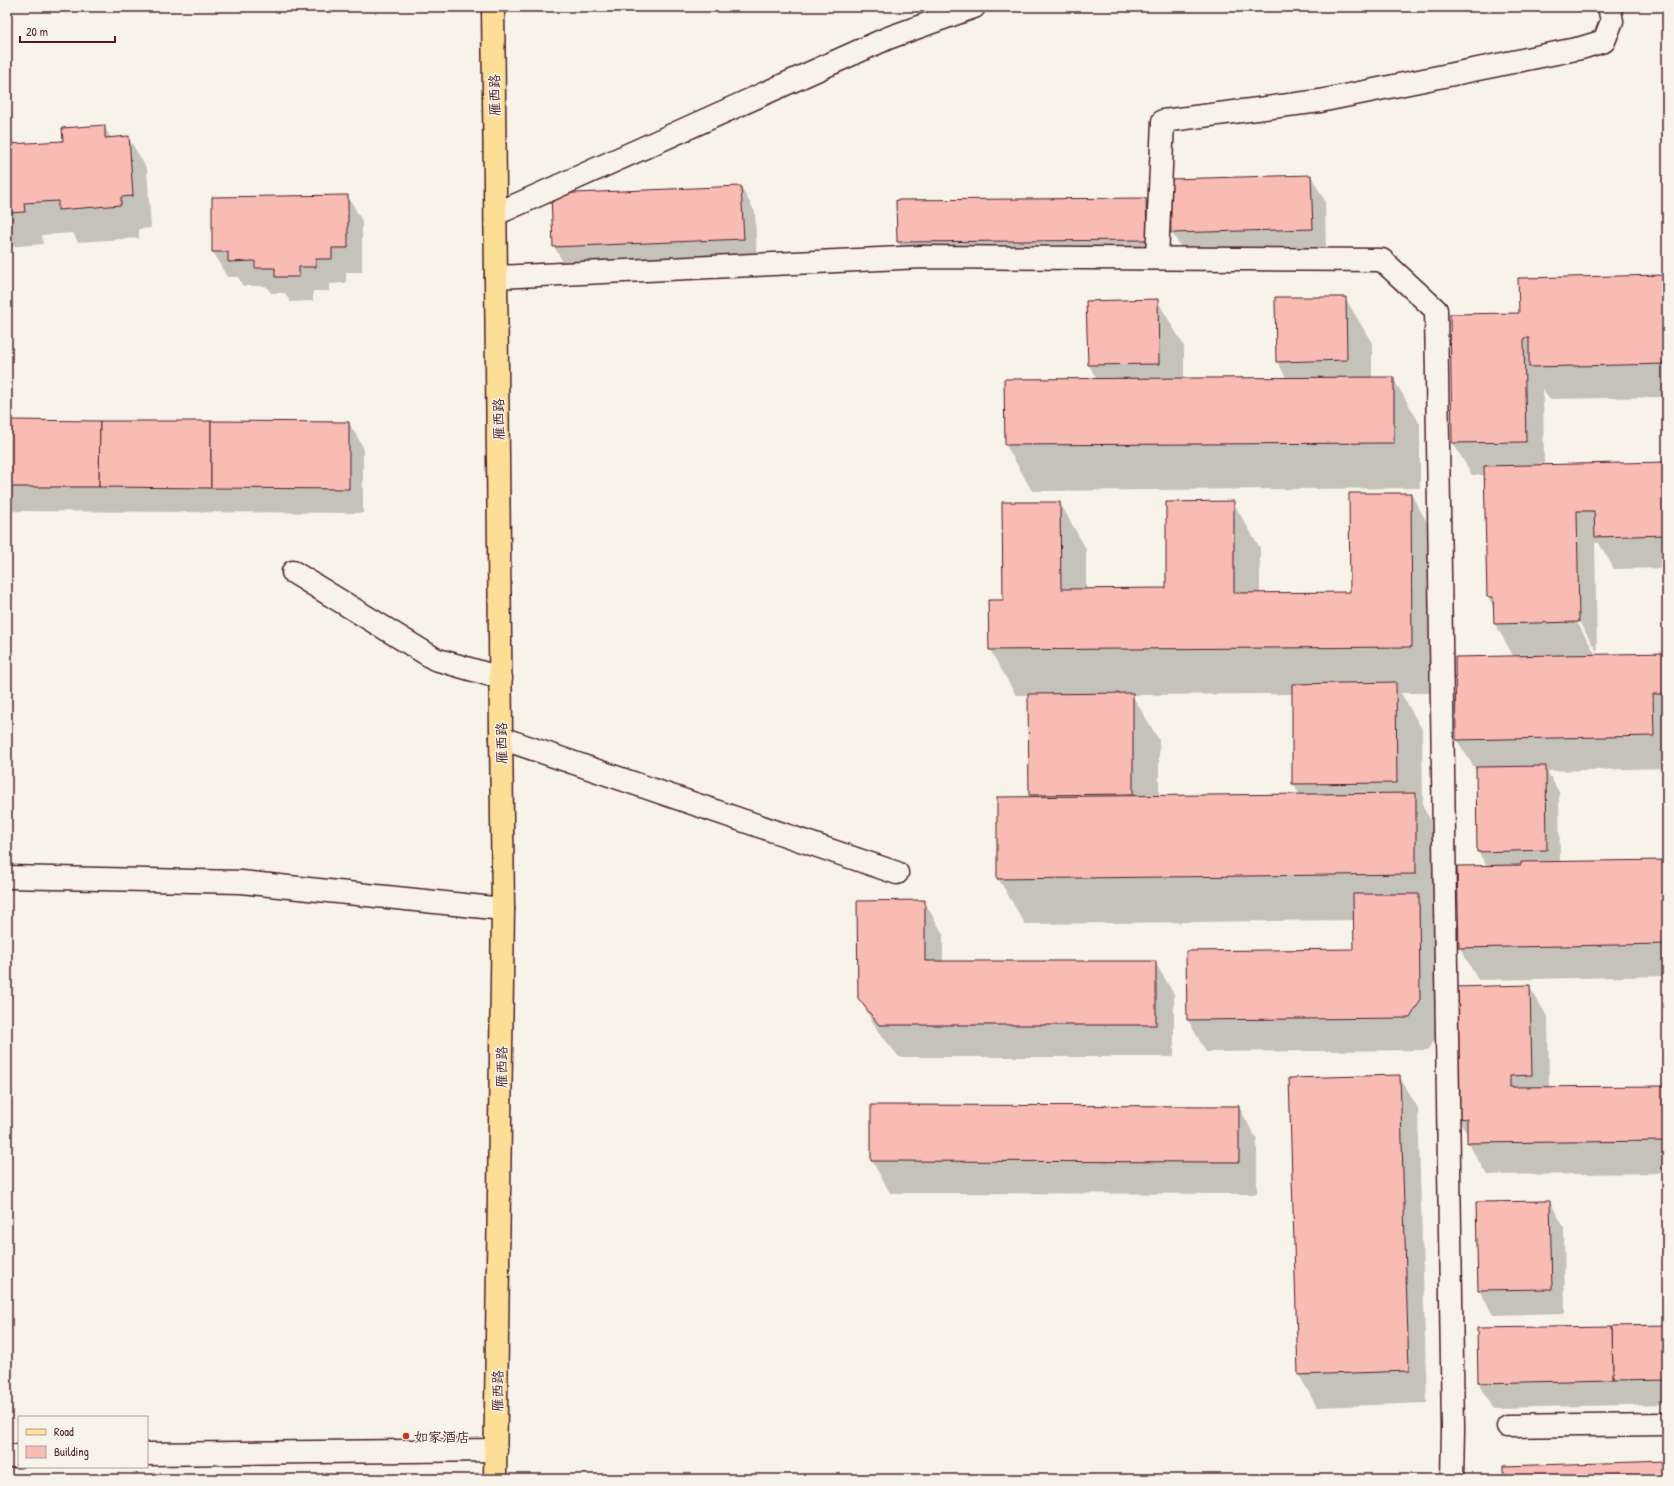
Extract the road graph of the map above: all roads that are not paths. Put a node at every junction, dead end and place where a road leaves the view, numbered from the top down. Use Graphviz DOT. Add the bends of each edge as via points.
graph roads {
  1 [pos="493,7"];
  2 [pos="974,7"];
  3 [pos="1611,14"];
  4 [pos="496,214"];
  5 [pos="1157,258"];
  6 [pos="496,277"];
  7 [pos="293,572"];
  8 [pos="501,678"];
  9 [pos="501,738"];
  10 [pos="897,873"];
  11 [pos="7,877"];
  12 [pos="503,909"];
  13 [pos="1667,1424"];
  14 [pos="1508,1426"];
  15 [pos="496,1450"];
  16 [pos="148,1454"];
  17 [pos="7,1456"];
  18 [pos="18,1456"];
  19 [pos="495,1479"];
  20 [pos="1452,1479"];
  1 -- 4 [label="main road, 雁西路"];
  2 -- 4 [label="street" via="888,38"];
  3 -- 5 [label="street" via="1604,41 1580,48 1320,101 1163,121"];
  4 -- 6 [label="main road, 雁西路"];
  5 -- 6 [label="street" via="922,257"];
  5 -- 20 [label="street" via="1382,260 1436,310 1453,1405"];
  6 -- 8 [label="main road, 雁西路"];
  7 -- 8 [label="street" via="435,659"];
  8 -- 9 [label="main road, 雁西路"];
  9 -- 10 [label="street"];
  9 -- 12 [label="main road, 雁西路"];
  11 -- 12 [label="street" via="241,882"];
  12 -- 15 [label="main road, 雁西路"];
  13 -- 14 [label="street"];
  15 -- 16 [label="street"];
  15 -- 19 [label="main road, 雁西路"];
  17 -- 18 [label="street"];
}
